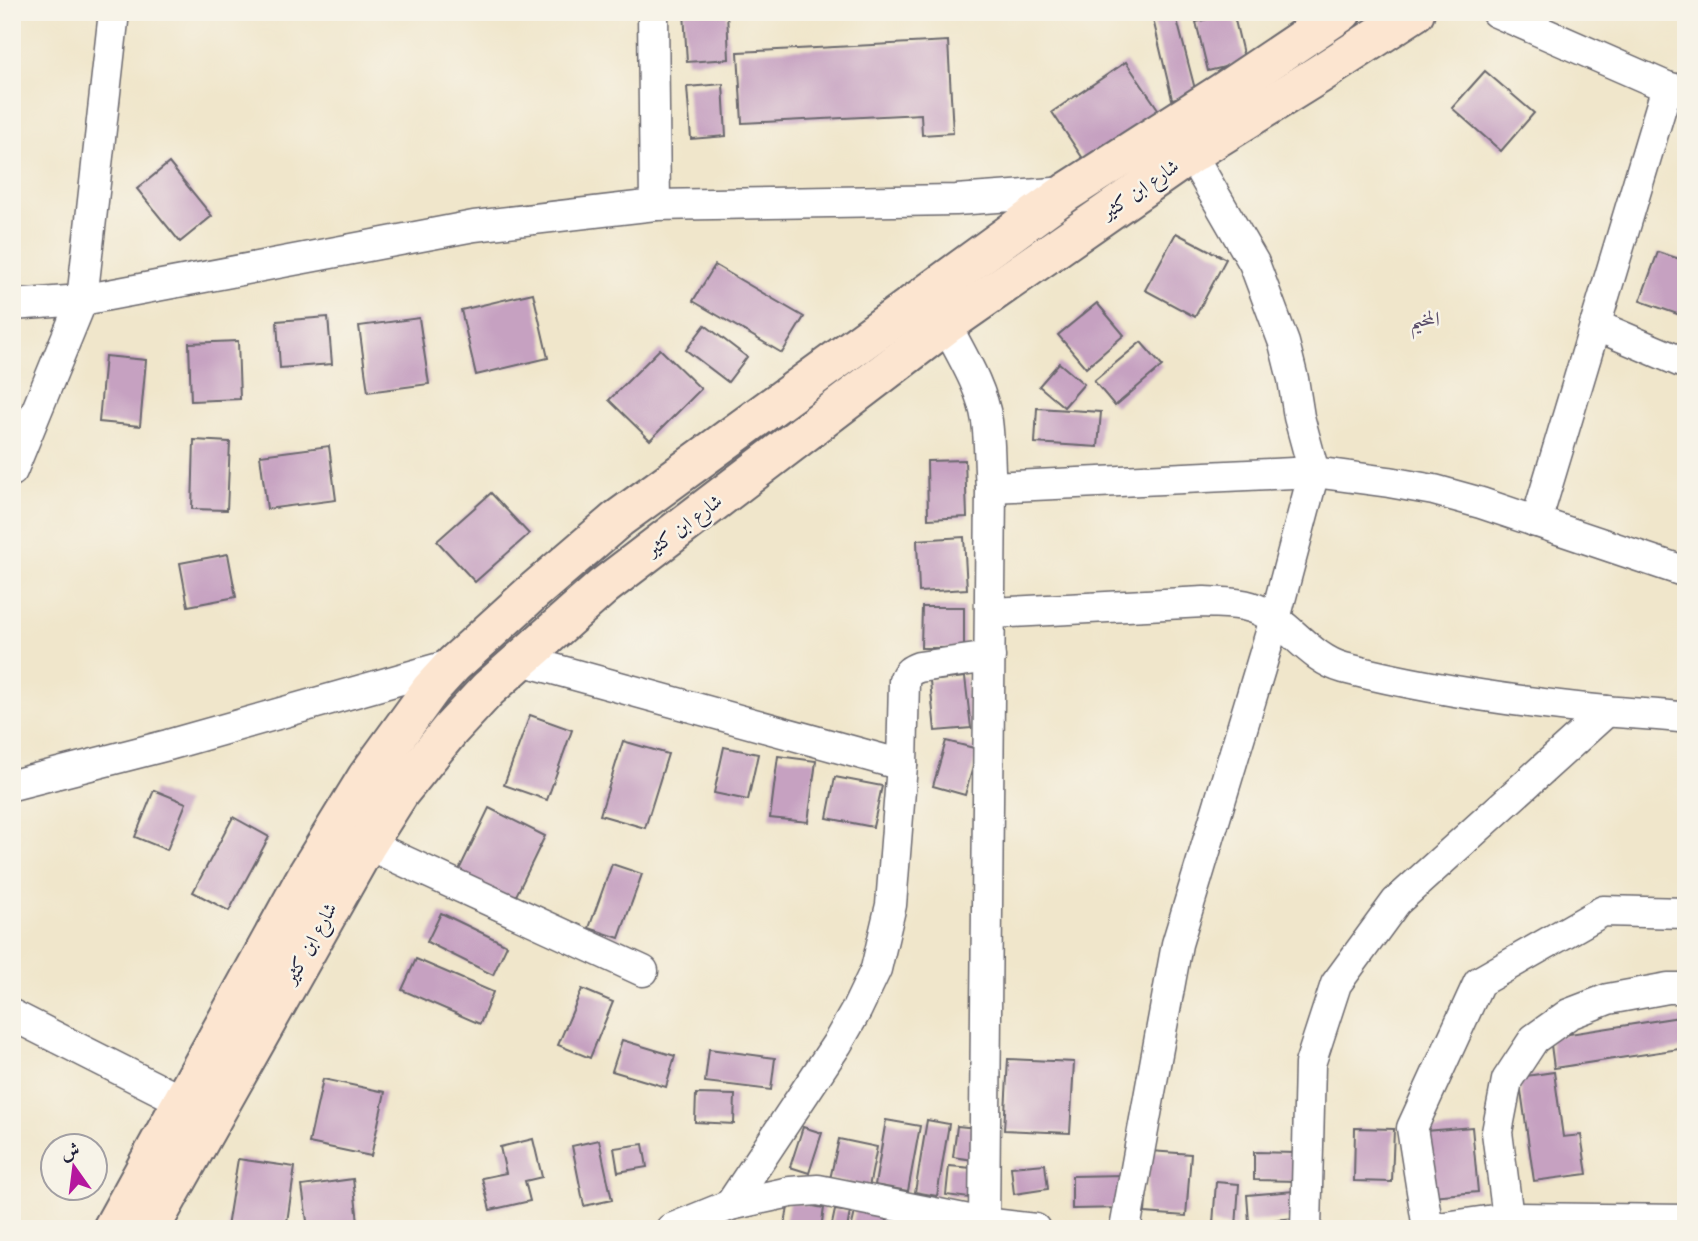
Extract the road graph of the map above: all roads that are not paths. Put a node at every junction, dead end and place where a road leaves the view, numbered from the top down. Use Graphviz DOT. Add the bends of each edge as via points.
graph roads {
  1 [pos="114,12"];
  2 [pos="653,12"];
  3 [pos="1342,12"];
  4 [pos="1415,12"];
  5 [pos="1496,12"];
  6 [pos="1676,89"];
  7 [pos="1191,154"];
  8 [pos="1067,192"];
  9 [pos="655,205"];
  10 [pos="82,300"];
  11 [pos="12,305"];
  12 [pos="946,325"];
  13 [pos="1595,325"];
  14 [pos="1686,365"];
  15 [pos="12,471"];
  16 [pos="1314,472"];
  17 [pos="991,487"];
  18 [pos="1536,522"];
  19 [pos="1686,572"];
  20 [pos="991,613"];
  21 [pos="1275,620"];
  22 [pos="990,657"];
  23 [pos="521,660"];
  24 [pos="454,664"];
  25 [pos="1607,711"];
  26 [pos="1686,718"];
  27 [pos="902,765"];
  28 [pos="12,785"];
  29 [pos="367,844"];
  30 [pos="1686,913"];
  31 [pos="643,971"];
  32 [pos="1686,988"];
  33 [pos="12,1014"];
  34 [pos="182,1101"];
  35 [pos="730,1205"];
  36 [pos="1508,1218"];
  37 [pos="1686,1220"];
  38 [pos="983,1226"];
  39 [pos="112,1229"];
  40 [pos="150,1229"];
  41 [pos="671,1229"];
  42 [pos="1035,1229"];
  43 [pos="1125,1229"];
  44 [pos="1306,1229"];
  45 [pos="1429,1229"];
  1 -- 10 [label="street"];
  2 -- 9 [label="street"];
  3 -- 8 [label="street, شارع ابن كثير"];
  4 -- 7 [label="street, شارع ابن كثير"];
  5 -- 6 [label="street"];
  6 -- 13 [label="street"];
  7 -- 12 [label="street, شارع ابن كثير"];
  7 -- 16 [label="street" via="1254,264 1284,343"];
  8 -- 9 [label="street" via="956,200"];
  8 -- 24 [label="street, شارع ابن كثير" via="618,519"];
  9 -- 10 [label="street" via="474,226"];
  10 -- 11 [label="street"];
  10 -- 15 [label="street"];
  12 -- 17 [label="street" via="982,402"];
  12 -- 23 [label="street, شارع ابن كثير" via="604,586"];
  13 -- 14 [label="street"];
  13 -- 18 [label="street"];
  16 -- 17 [label="street"];
  16 -- 18 [label="street" via="1434,490"];
  16 -- 21 [label="street"];
  17 -- 20 [label="street"];
  18 -- 19 [label="street"];
  20 -- 21 [label="street" via="1204,602 1253,607"];
  20 -- 22 [label="street"];
  21 -- 25 [label="street" via="1340,667 1454,692"];
  21 -- 43 [label="street" via="1177,944"];
  22 -- 27 [label="street" via="919,667 906,675"];
  22 -- 38 [label="street"];
  23 -- 27 [label="street"];
  23 -- 29 [label="street, شارع ابن كثير" via="450,730 400,792"];
  24 -- 28 [label="street"];
  24 -- 34 [label="street, شارع ابن كثير" via="430,689 360,788"];
  25 -- 26 [label="street"];
  25 -- 44 [label="street" via="1396,902 1336,984 1310,1064"];
  27 -- 35 [label="street" via="891,905 876,969 837,1044"];
  29 -- 31 [label="street"];
  29 -- 40 [label="street, شارع ابن كثير"];
  30 -- 45 [label="street" via="1603,911 1479,982 1412,1128"];
  32 -- 36 [label="street" via="1608,999 1569,1014 1534,1040 1507,1080 1497,1132"];
  33 -- 34 [label="street"];
  34 -- 39 [label="street, شارع ابن كثير"];
  35 -- 38 [label="street" via="818,1190"];
  35 -- 41 [label="street"];
  36 -- 37 [label="street"];
  36 -- 45 [label="street"];
  38 -- 42 [label="street"];
}
